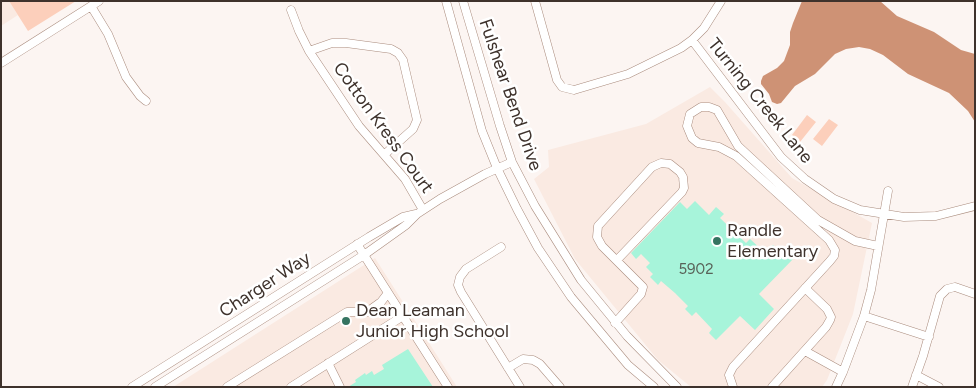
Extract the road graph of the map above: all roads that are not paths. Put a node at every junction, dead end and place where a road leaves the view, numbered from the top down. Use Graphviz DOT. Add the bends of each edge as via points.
graph roads {
  1 [pos="99,1"];
  2 [pos="446,1"];
  3 [pos="463,1"];
  4 [pos="535,1"];
  5 [pos="720,1"];
  6 [pos="91,6"];
  7 [pos="291,10"];
  8 [pos="692,40"];
  9 [pos="309,51"];
  10 [pos="1,63"];
  11 [pos="146,101"];
  12 [pos="385,154"];
  13 [pos="512,162"];
  14 [pos="497,168"];
  15 [pos="888,191"];
  16 [pos="975,206"];
  17 [pos="420,212"];
  18 [pos="884,215"];
  19 [pos="357,244"];
  20 [pos="878,246"];
  21 [pos="501,248"];
  22 [pos="364,255"];
  23 [pos="617,260"];
  24 [pos="805,288"];
  25 [pos="388,293"];
  26 [pos="975,294"];
  27 [pos="403,316"];
  28 [pos="864,316"];
  29 [pos="615,323"];
  30 [pos="929,337"];
  31 [pos="805,351"];
  32 [pos="328,364"];
  33 [pos="508,368"];
  34 [pos="843,372"];
  35 [pos="916,375"];
  36 [pos="132,387"];
  37 [pos="155,387"];
  38 [pos="227,387"];
  39 [pos="291,387"];
  40 [pos="340,387"];
  41 [pos="448,387"];
  42 [pos="520,387"];
  43 [pos="560,387"];
  44 [pos="654,387"];
  45 [pos="677,387"];
  46 [pos="734,387"];
  47 [pos="772,387"];
  48 [pos="836,387"];
  49 [pos="912,387"];
  50 [pos="940,387"];
  1 -- 6 [label="street"];
  2 -- 14 [label="street, Fulshear Bend Drive" via="482,131"];
  3 -- 13 [label="street, Fulshear Bend Drive"];
  4 -- 8 [label="street" via="556,78 565,88 578,90 628,74"];
  5 -- 8 [label="street" via="710,21"];
  6 -- 10 [label="street"];
  6 -- 11 [label="street" via="108,34 126,77"];
  7 -- 9 [label="street, Cotton Kress Court"];
  8 -- 18 [label="street, Turning Creek Lane" via="794,170 847,206"];
  9 -- 12 [label="street, Cotton Kress Court" via="358,126"];
  9 -- 12 [label="street" via="332,43 346,43 398,53 403,60 417,120 413,129"];
  12 -- 17 [label="street, Cotton Kress Court" via="406,179"];
  13 -- 14 [label="street, Charger Way"];
  13 -- 29 [label="street, Fulshear Bend Drive" via="558,245"];
  14 -- 17 [label="street, Charger Way"];
  14 -- 44 [label="street, Fulshear Bend Drive" via="538,248 571,297 628,364"];
  15 -- 18 [label="street"];
  16 -- 18 [label="street, Turning Creek Lane" via="936,216"];
  17 -- 19 [label="street, Charger Way" via="402,217"];
  17 -- 22 [label="street, Charger Way"];
  18 -- 20 [label="street"];
  19 -- 22 [label="street"];
  19 -- 36 [label="street, Charger Way"];
  20 -- 24 [label="street" via="849,238 818,220 738,146 717,110 709,107 697,109 687,122 692,138 736,156 834,245 834,256"];
  20 -- 28 [label="street"];
  21 -- 33 [label="street" via="466,269 458,285"];
  22 -- 25 [label="street"];
  22 -- 37 [label="street, Charger Way"];
  23 -- 23 [label="street" via="599,242 598,226 652,167 670,164 683,177 682,192"];
  23 -- 29 [label="street" via="641,284 643,291"];
  24 -- 31 [label="street" via="828,309 831,316 826,328"];
  24 -- 46 [label="street" via="733,367 730,375"];
  25 -- 27 [label="street"];
  25 -- 38 [label="street" via="367,312 347,312"];
  26 -- 30 [label="street" via="958,287 947,289 939,298"];
  27 -- 32 [label="street"];
  27 -- 41 [label="street"];
  28 -- 30 [label="street"];
  28 -- 34 [label="street"];
  29 -- 45 [label="street, Fulshear Bend Drive"];
  30 -- 35 [label="street"];
  31 -- 34 [label="street"];
  31 -- 47 [label="street"];
  32 -- 39 [label="street"];
  32 -- 40 [label="street"];
  33 -- 42 [label="street"];
  33 -- 43 [label="street" via="523,359 533,360"];
  34 -- 48 [label="street"];
  35 -- 49 [label="street"];
  35 -- 50 [label="street"];
}
